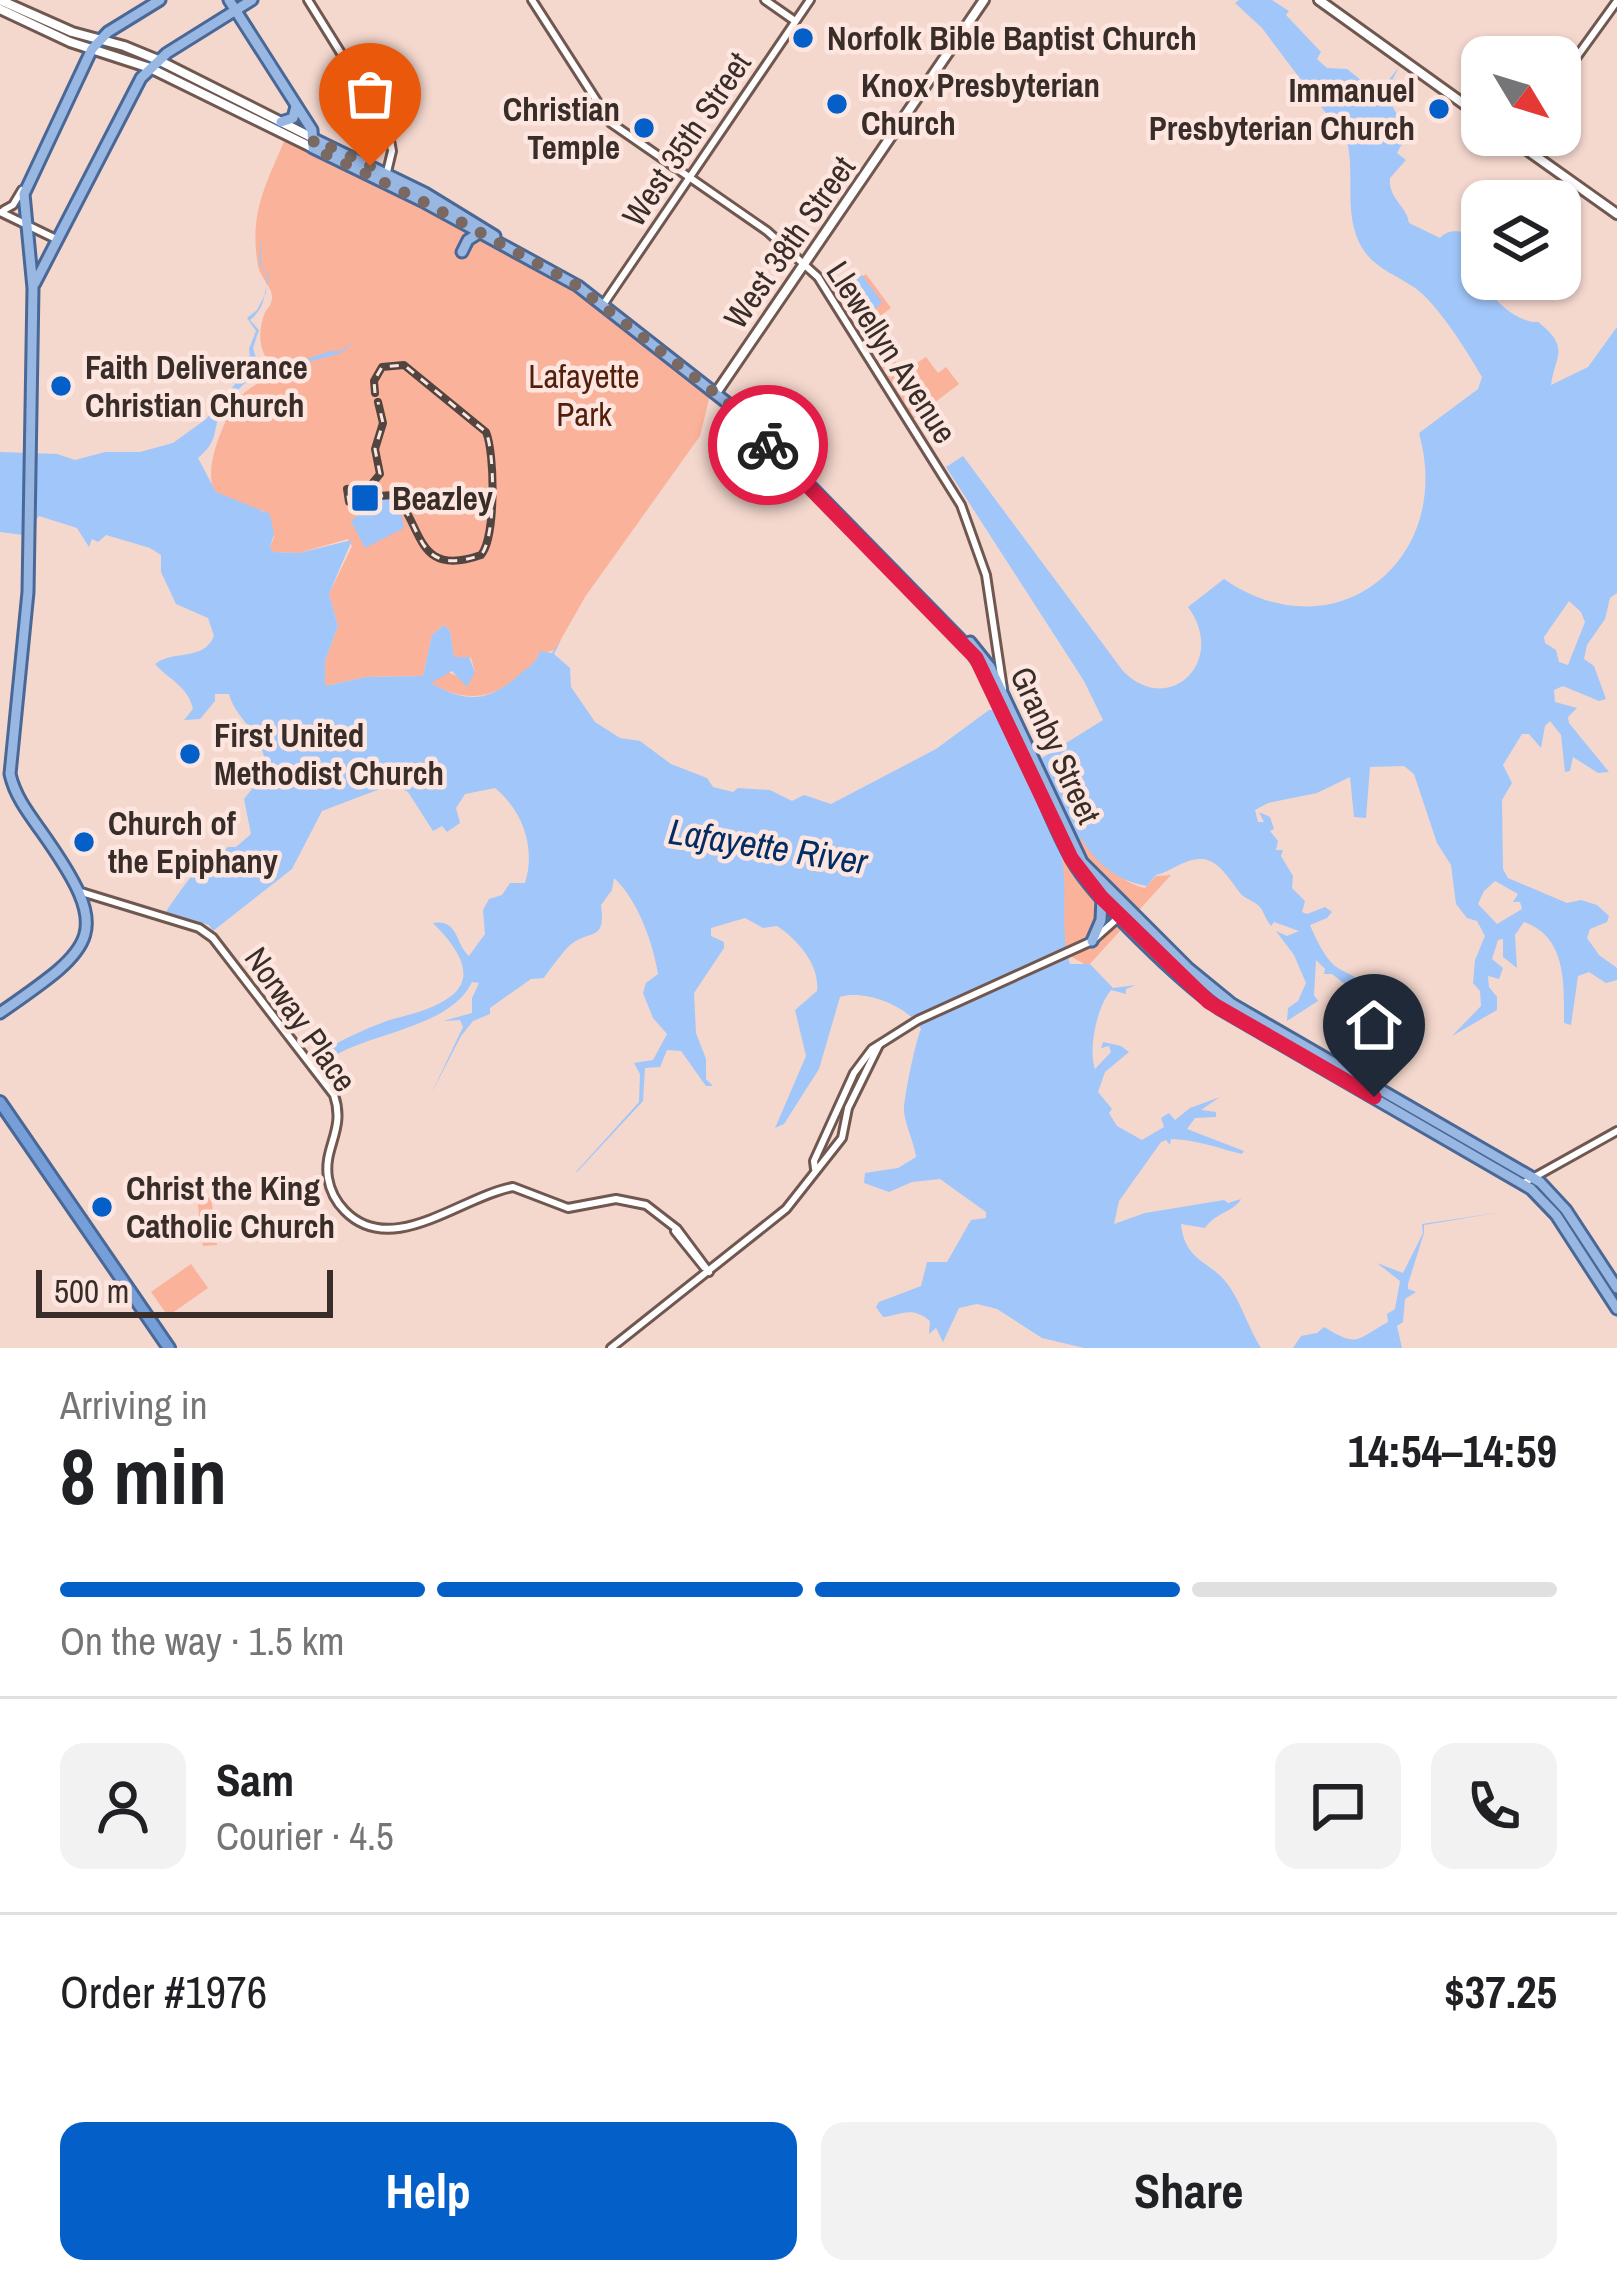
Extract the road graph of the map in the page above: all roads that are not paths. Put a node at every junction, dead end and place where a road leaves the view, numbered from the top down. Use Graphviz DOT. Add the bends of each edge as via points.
graph roads {
  1 [pos="0,0"];
  2 [pos="160,0"];
  3 [pos="252,0"];
  4 [pos="308,0"];
  5 [pos="532,0"];
  6 [pos="765,0"];
  7 [pos="810,0"];
  8 [pos="984,0"];
  9 [pos="1319,0"];
  10 [pos="1617,1"];
  11 [pos="233,5"];
  12 [pos="0,9"];
  13 [pos="795,21"];
  14 [pos="96,45"];
  15 [pos="1581,51"];
  16 [pos="154,64"];
  17 [pos="1461,102"];
  18 [pos="296,106"];
  19 [pos="280,122"];
  20 [pos="314,143"];
  21 [pos="1540,156"];
  22 [pos="385,178"];
  23 [pos="689,178"];
  24 [pos="25,188"];
  25 [pos="0,211"];
  26 [pos="1617,214"];
  27 [pos="27,225"];
  28 [pos="479,233"];
  29 [pos="59,241"];
  30 [pos="462,252"];
  31 [pos="804,261"];
  32 [pos="33,288"];
  33 [pos="605,303"];
  34 [pos="717,390"];
  35 [pos="1001,699"];
  36 [pos="1077,862"];
  37 [pos="78,891"];
  38 [pos="1102,898"];
  39 [pos="1124,912"];
  40 [pos="1092,941"];
  41 [pos="0,1009"];
  42 [pos="881,1042"];
  43 [pos="0,1102"];
  44 [pos="1430,1124"];
  45 [pos="1617,1131"];
  46 [pos="815,1169"];
  47 [pos="1528,1181"];
  48 [pos="709,1271"];
  49 [pos="1617,1288"];
  50 [pos="1617,1309"];
  51 [pos="170,1348"];
  52 [pos="611,1348"];
  1 -- 14 [label="main road"];
  2 -- 14 [label="main road"];
  3 -- 11 [label="main road"];
  4 -- 22 [label="street" via="388,129"];
  5 -- 23 [label="street, Llewellyn Avenue" via="611,123"];
  6 -- 13 [label="street"];
  7 -- 13 [label="street, West 35th Street"];
  8 -- 31 [label="main road, West 38th Street"];
  9 -- 17 [label="main road"];
  10 -- 15 [label="street"];
  11 -- 16 [label="main road"];
  11 -- 18 [label="main road"];
  12 -- 14 [label="main road"];
  13 -- 23 [label="street, West 35th Street"];
  14 -- 16 [label="main road"];
  14 -- 24 [label="main road"];
  16 -- 19 [label="main road"];
  16 -- 20 [label="main road"];
  16 -- 29 [label="main road"];
  18 -- 19 [label="main road" via="292,119"];
  18 -- 20 [label="main road"];
  19 -- 20 [label="main road"];
  20 -- 22 [label="main road"];
  21 -- 26 [label="main road"];
  22 -- 28 [label="main road, Granby Street"];
  22 -- 33 [label="main road, Granby Street" via="567,272"];
  23 -- 31 [label="street, Llewellyn Avenue"];
  23 -- 33 [label="street, West 35th Street"];
  24 -- 25 [label="street"];
  24 -- 27 [label="main road"];
  25 -- 27 [label="street"];
  27 -- 29 [label="street"];
  27 -- 32 [label="main road"];
  28 -- 30 [label="main road"];
  28 -- 33 [label="main road, Granby Street"];
  29 -- 32 [label="main road"];
  31 -- 34 [label="main road, West 38th Street"];
  31 -- 35 [label="street, Llewellyn Avenue" via="961,505 981,555"];
  32 -- 37 [label="main road" via="29,546 10,774"];
  33 -- 34 [label="main road, Granby Street"];
  34 -- 35 [label="main road, Granby Street" via="965,645"];
  35 -- 36 [label="main road, Granby Street"];
  36 -- 38 [label="main road, Granby Street"];
  36 -- 39 [label="main road, Granby Street"];
  37 -- 41 [label="main road" via="86,929 73,957"];
  37 -- 48 [label="street, Norway Place" via="213,938 334,1095 339,1124 327,1177 359,1222 414,1224 513,1187 568,1208 631,1200 670,1222"];
  38 -- 39 [label="main road, Granby Street"];
  38 -- 40 [label="main road"];
  39 -- 40 [label="street"];
  39 -- 44 [label="main road, Granby Street" via="1209,1002"];
  40 -- 42 [label="street"];
  42 -- 46 [label="street" via="842,1138"];
  42 -- 46 [label="street" via="857,1068"];
  43 -- 51 [label="highway"];
  44 -- 47 [label="main road, Granby Street"];
  44 -- 47 [label="main road, Granby Street"];
  45 -- 47 [label="street"];
  46 -- 48 [label="street" via="780,1216"];
  47 -- 49 [label="main road, Granby Street" via="1563,1206"];
  47 -- 50 [label="main road, Granby Street"];
  48 -- 52 [label="street"];
}
